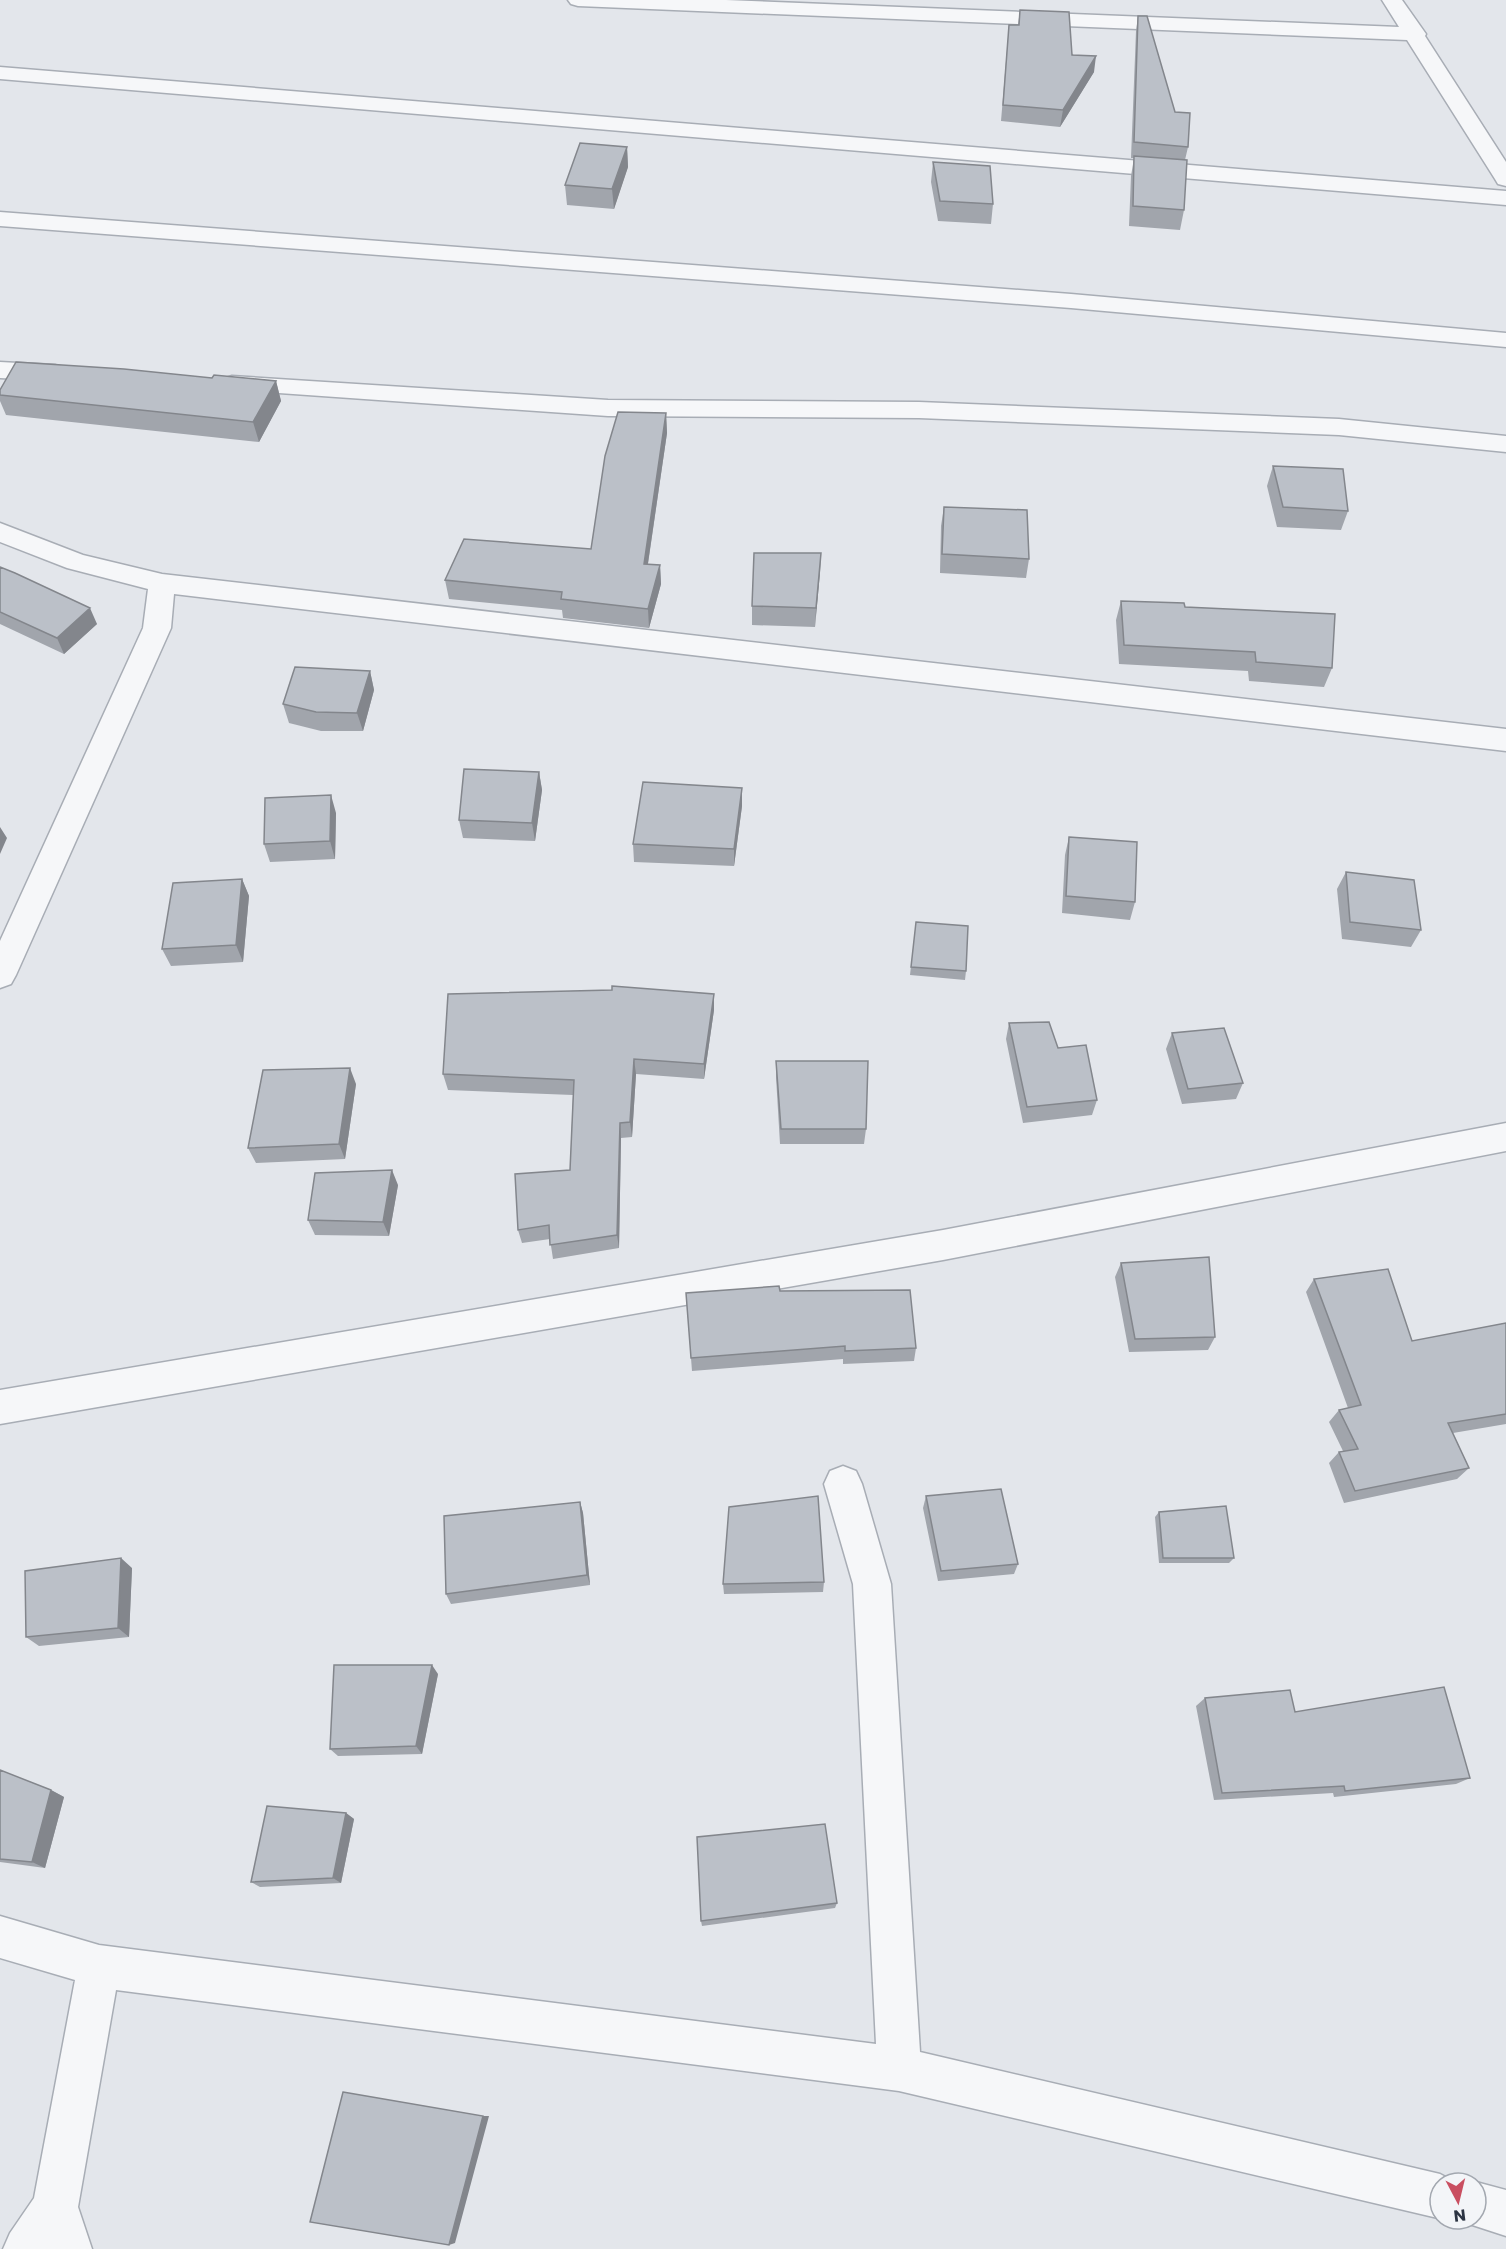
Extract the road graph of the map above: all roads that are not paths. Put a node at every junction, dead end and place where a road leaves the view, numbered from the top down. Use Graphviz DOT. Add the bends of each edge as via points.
graph roads {
  1 [pos="578,0"];
  2 [pos="1392,0"];
  3 [pos="1416,34"];
  4 [pos="0,73"];
  5 [pos="1506,179"];
  6 [pos="1506,198"];
  7 [pos="0,219"];
  8 [pos="1506,340"];
  9 [pos="0,370"];
  10 [pos="79,375"];
  11 [pos="208,383"];
  12 [pos="1506,444"];
  13 [pos="0,532"];
  14 [pos="162,584"];
  15 [pos="1506,740"];
  16 [pos="0,975"];
  17 [pos="1506,1137"];
  18 [pos="0,1407"];
  19 [pos="843,1484"];
  20 [pos="0,1937"];
  21 [pos="99,1966"];
  22 [pos="898,2069"];
  23 [pos="1428,2194"];
  24 [pos="55,2207"];
  25 [pos="1488,2208"];
  26 [pos="1506,2212"];
  27 [pos="26,2249"];
  28 [pos="69,2249"];
  1 -- 3 [label="street"];
  2 -- 3 [label="street"];
  3 -- 5 [label="street"];
  4 -- 6 [label="street"];
  7 -- 8 [label="street" via="1048,299"];
  9 -- 10 [label="street"];
  11 -- 12 [label="street" via="608,408 919,410 1339,427"];
  13 -- 14 [label="street" via="76,562"];
  14 -- 15 [label="street"];
  14 -- 16 [label="street" via="158,628"];
  17 -- 18 [label="street" via="943,1245"];
  19 -- 22 [label="street" via="872,1584"];
  20 -- 21 [label="street"];
  21 -- 22 [label="street"];
  21 -- 24 [label="street"];
  22 -- 23 [label="street"];
  24 -- 27 [label="street"];
  24 -- 28 [label="street"];
  25 -- 26 [label="street"];
}
